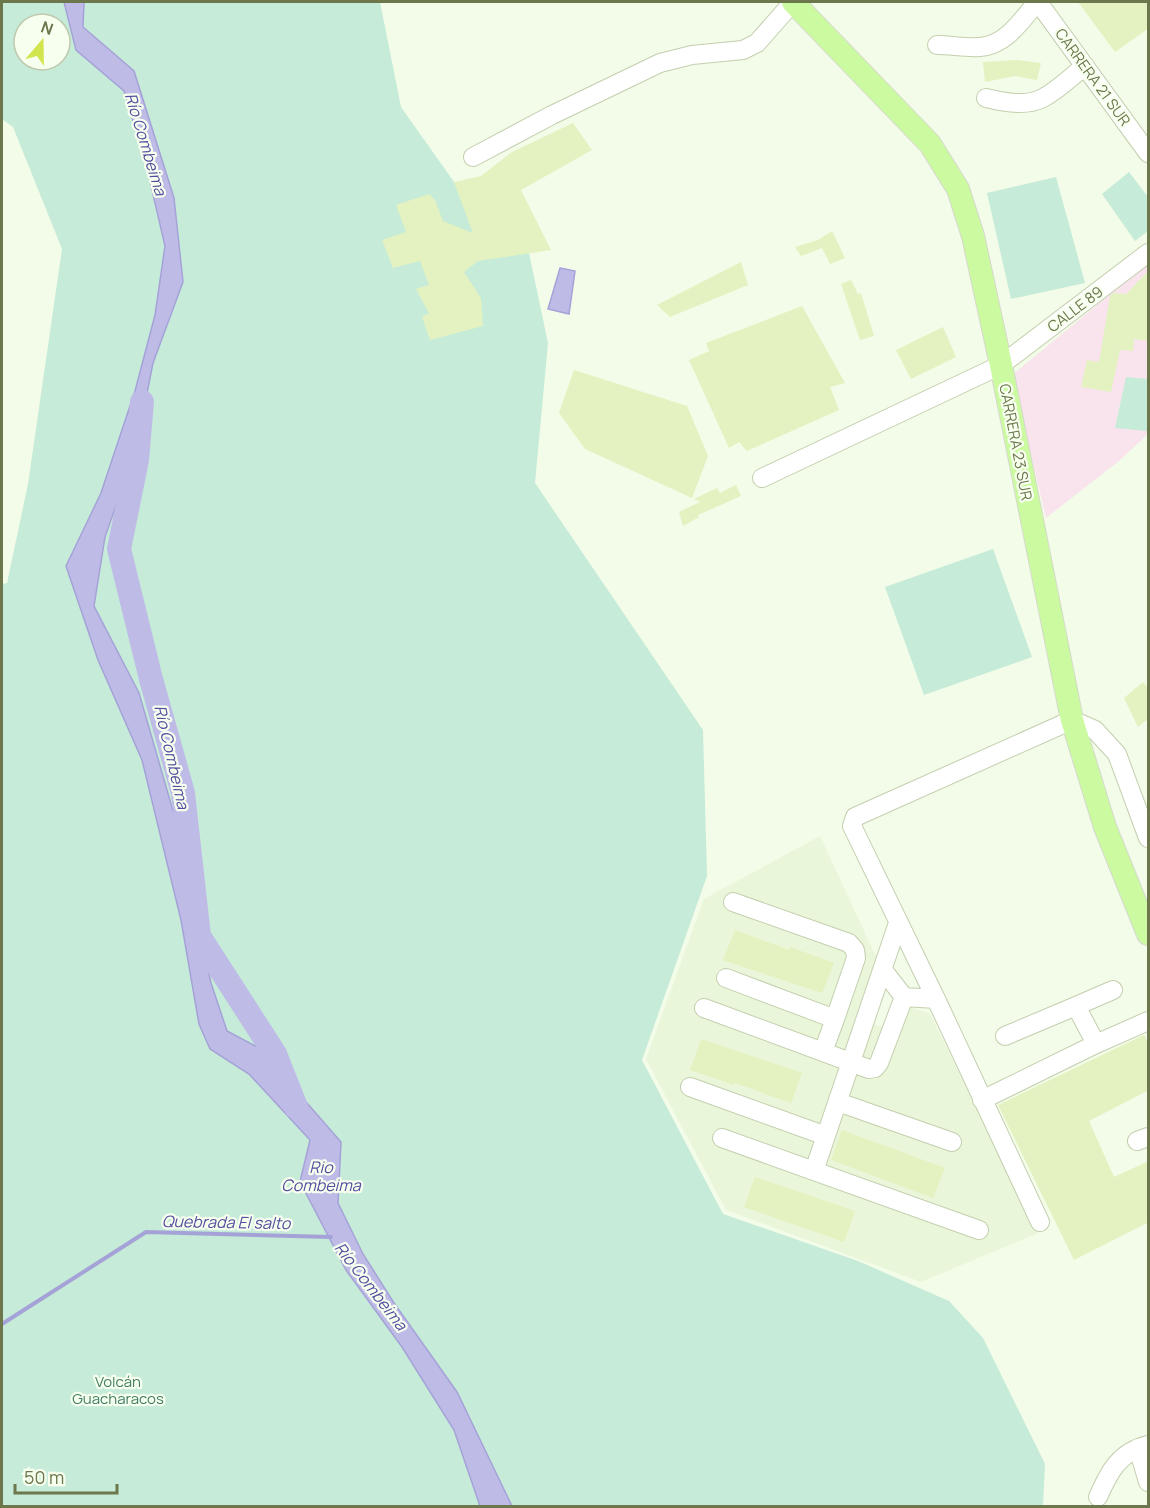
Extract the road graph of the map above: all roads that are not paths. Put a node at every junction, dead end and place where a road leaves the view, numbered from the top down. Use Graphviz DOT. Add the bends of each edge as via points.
graph roads {
  1 [pos="793,2"];
  2 [pos="1038,2"];
  3 [pos="938,45"];
  4 [pos="1085,66"];
  5 [pos="986,98"];
  6 [pos="1149,153"];
  7 [pos="473,157"];
  8 [pos="1149,253"];
  9 [pos="1001,365"];
  10 [pos="762,478"];
  11 [pos="1072,720"];
  12 [pos="1149,838"];
  13 [pos="733,902"];
  14 [pos="898,923"];
  15 [pos="1149,934"];
  16 [pos="883,970"];
  17 [pos="726,978"];
  18 [pos="1113,990"];
  19 [pos="904,997"];
  20 [pos="936,999"];
  21 [pos="1076,1006"];
  22 [pos="704,1008"];
  23 [pos="835,1019"];
  24 [pos="1149,1021"];
  25 [pos="1005,1036"];
  26 [pos="1096,1044"];
  27 [pos="823,1052"];
  28 [pos="851,1063"];
  29 [pos="690,1087"];
  30 [pos="982,1100"];
  31 [pos="838,1102"];
  32 [pos="826,1136"];
  33 [pos="722,1138"];
  34 [pos="952,1142"];
  35 [pos="814,1171"];
  36 [pos="1040,1222"];
  37 [pos="979,1230"];
  38 [pos="1143,1447"];
  39 [pos="1149,1482"];
  40 [pos="1098,1497"];
  1 -- 7 [label="street" via="757,43 743,50 693,54 660,63"];
  1 -- 9 [label="main road, CARRERA 23 SUR" via="930,144 958,189 973,236"];
  2 -- 3 [label="street" via="999,42 981,47"];
  2 -- 4 [label="street, CARRERA 21 SUR"];
  4 -- 5 [label="street" via="1042,98 1029,102"];
  4 -- 6 [label="street, CARRERA 21 SUR"];
  8 -- 9 [label="street, CALLE 89"];
  9 -- 10 [label="street, CALLE 89"];
  9 -- 11 [label="main road, CARRERA 23 SUR"];
  11 -- 12 [label="street" via="1095,730 1117,754"];
  11 -- 14 [label="street" via="855,817 852,826"];
  11 -- 15 [label="main road, CARRERA 23 SUR" via="1106,827"];
  13 -- 23 [label="street" via="849,943 856,958"];
  14 -- 16 [label="street"];
  14 -- 20 [label="street"];
  16 -- 19 [label="street"];
  16 -- 28 [label="street"];
  17 -- 23 [label="street"];
  18 -- 21 [label="street"];
  19 -- 20 [label="street"];
  19 -- 28 [label="street" via="879,1064 869,1069"];
  20 -- 30 [label="street"];
  21 -- 25 [label="street"];
  21 -- 26 [label="street"];
  22 -- 27 [label="street"];
  23 -- 27 [label="street"];
  24 -- 26 [label="street"];
  26 -- 30 [label="street"];
  27 -- 28 [label="street"];
  28 -- 31 [label="street"];
  29 -- 32 [label="street"];
  30 -- 36 [label="street"];
  31 -- 32 [label="street"];
  31 -- 34 [label="street"];
  32 -- 35 [label="street"];
  33 -- 35 [label="street"];
  35 -- 37 [label="street"];
  38 -- 39 [label="street"];
  38 -- 40 [label="street" via="1120,1458 1108,1472"];
}
